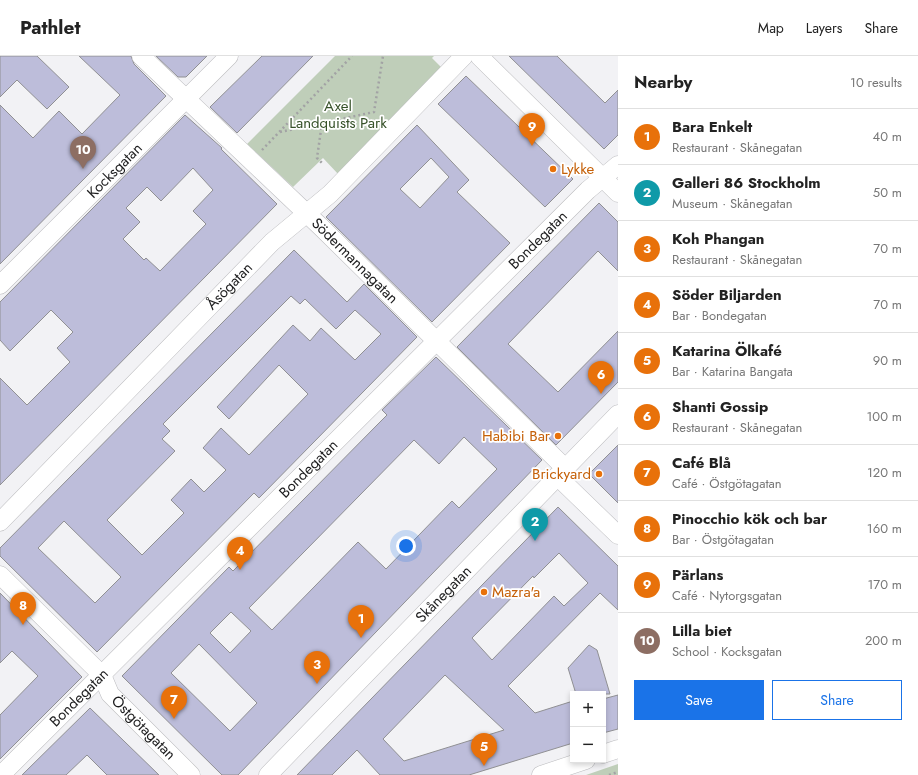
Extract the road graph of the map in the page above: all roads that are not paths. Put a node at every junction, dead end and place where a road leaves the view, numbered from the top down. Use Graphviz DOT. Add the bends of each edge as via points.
graph roads {
  1 [pos="142,56"];
  2 [pos="229,56"];
  3 [pos="464,56"];
  4 [pos="479,56"];
  5 [pos="186,99"];
  6 [pos="618,165"];
  7 [pos="602,177"];
  8 [pos="618,193"];
  9 [pos="307,214"];
  10 [pos="0,285"];
  11 [pos="437,341"];
  12 [pos="618,414"];
  13 [pos="561,472"];
  14 [pos="0,522"];
  15 [pos="618,535"];
  16 [pos="0,575"];
  17 [pos="102,675"];
  18 [pos="618,750"];
  19 [pos="606,753"];
  20 [pos="577,763"];
  21 [pos="1,775"];
  22 [pos="191,775"];
  23 [pos="268,775"];
  24 [pos="541,775"];
  1 -- 5 [label="street, Södermannagatan"];
  2 -- 5 [label="street, Kocksgatan"];
  3 -- 9 [label="street, Åsögatan" via="330,194"];
  4 -- 7 [label="street"];
  5 -- 9 [label="street, Södermannagatan"];
  5 -- 10 [label="street, Kocksgatan"];
  6 -- 7 [label="street, Bondegatan"];
  7 -- 8 [label="street"];
  7 -- 11 [label="street, Bondegatan"];
  9 -- 11 [label="street, Södermannagatan"];
  9 -- 14 [label="street, Åsögatan" via="272,242"];
  11 -- 13 [label="street, Södermannagatan"];
  11 -- 17 [label="street, Bondegatan"];
  12 -- 13 [label="street, Skånegatan"];
  13 -- 15 [label="street, Södermannagatan"];
  13 -- 23 [label="street, Skånegatan"];
  16 -- 17 [label="street, Östgötagatan"];
  17 -- 21 [label="street, Bondegatan"];
  17 -- 22 [label="street, Östgötagatan" via="110,694"];
  18 -- 19 [label="street"];
  20 -- 24 [label="street"];
}
